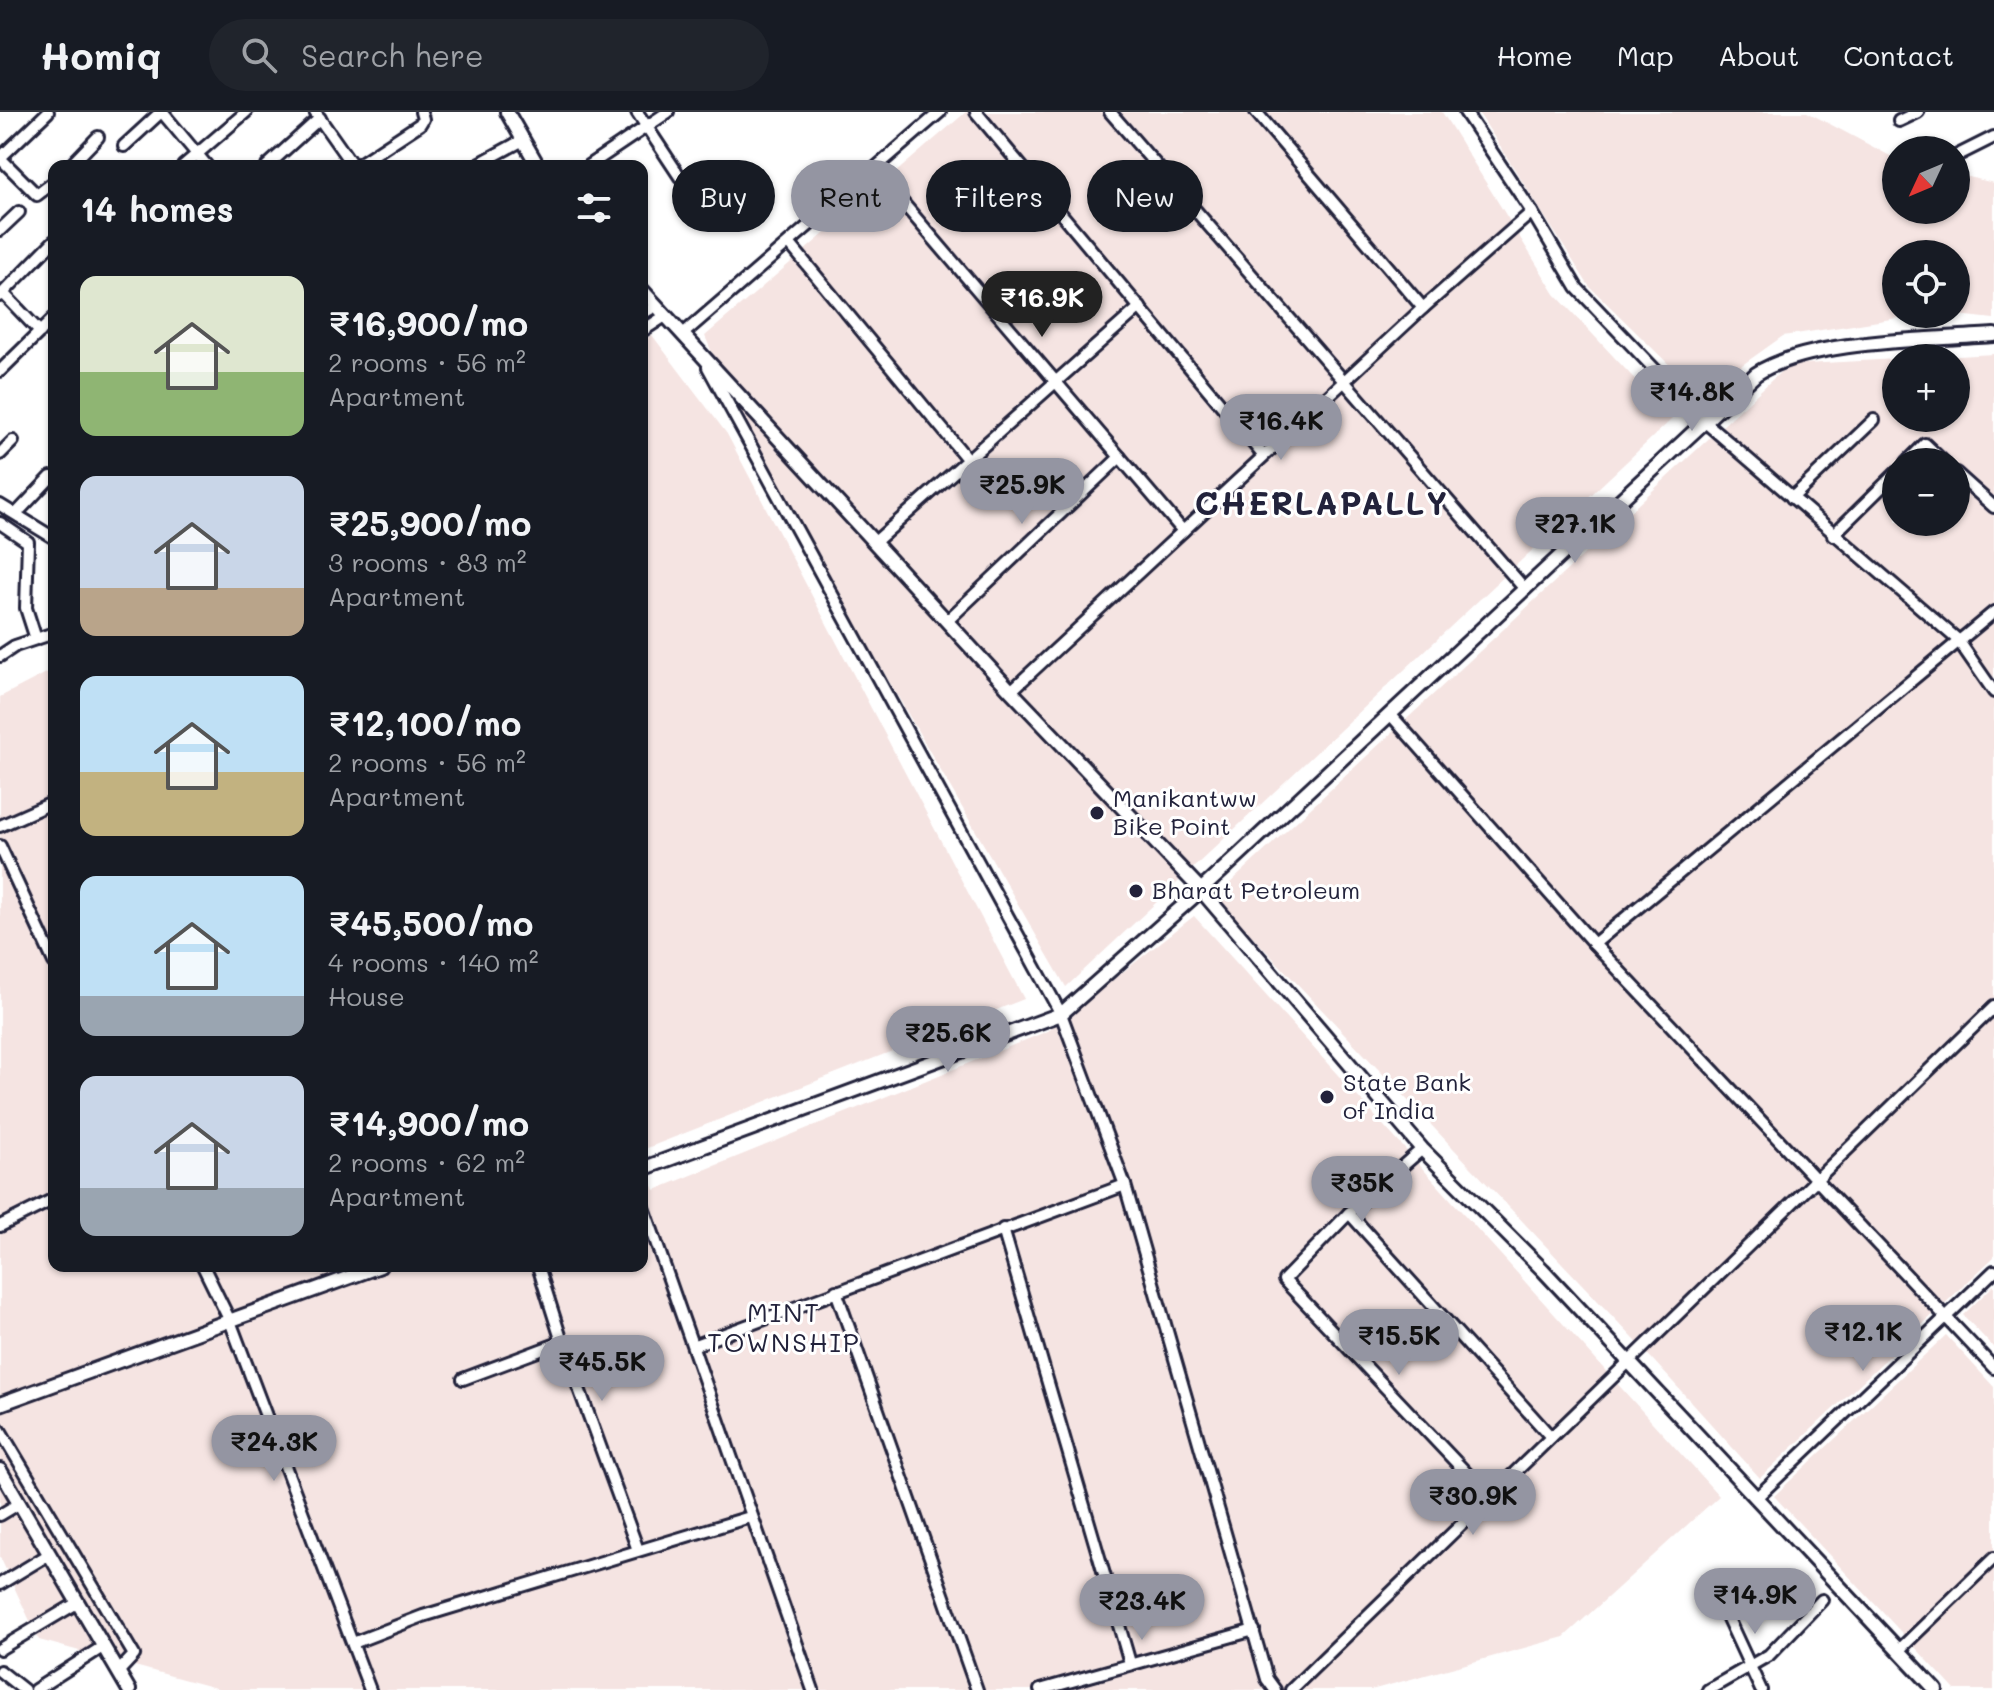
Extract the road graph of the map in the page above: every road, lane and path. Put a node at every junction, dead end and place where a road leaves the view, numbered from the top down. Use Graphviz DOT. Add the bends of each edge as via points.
graph roads {
  1 [pos="162,112"];
  2 [pos="246,112"];
  3 [pos="421,112"];
  4 [pos="507,112"];
  5 [pos="637,112"];
  6 [pos="668,112"];
  7 [pos="940,112"];
  8 [pos="976,112"];
  9 [pos="1110,112"];
  10 [pos="1256,112"];
  11 [pos="1465,112"];
  12 [pos="1918,112"];
  13 [pos="40,114"];
  14 [pos="317,114"];
  15 [pos="1899,121"];
  16 [pos="647,127"];
  17 [pos="98,137"];
  18 [pos="1994,137"];
  19 [pos="523,140"];
  20 [pos="124,146"];
  21 [pos="1970,149"];
  22 [pos="197,155"];
  23 [pos="0,158"];
  24 [pos="76,160"];
  25 [pos="191,160"];
  26 [pos="202,160"];
  27 [pos="273,160"];
  28 [pos="350,160"];
  29 [pos="363,160"];
  30 [pos="486,160"];
  31 [pos="535,160"];
  32 [pos="597,160"];
  33 [pos="884,160"];
  34 [pos="672,165"];
  35 [pos="48,187"];
  36 [pos="910,211"];
  37 [pos="19,212"];
  38 [pos="1532,212"];
  39 [pos="0,230"];
  40 [pos="802,232"];
  41 [pos="789,243"];
  42 [pos="48,247"];
  43 [pos="2,295"];
  44 [pos="648,297"];
  45 [pos="1140,307"];
  46 [pos="1423,308"];
  47 [pos="661,311"];
  48 [pos="648,313"];
  49 [pos="48,324"];
  50 [pos="648,325"];
  51 [pos="40,332"];
  52 [pos="683,334"];
  53 [pos="1994,335"];
  54 [pos="706,361"];
  55 [pos="0,371"];
  56 [pos="1344,381"];
  57 [pos="1056,382"];
  58 [pos="1874,420"];
  59 [pos="1705,422"];
  60 [pos="13,441"];
  61 [pos="0,454"];
  62 [pos="1263,455"];
  63 [pos="1120,457"];
  64 [pos="968,460"];
  65 [pos="48,480"];
  66 [pos="1970,486"];
  67 [pos="1882,487"];
  68 [pos="1792,498"];
  69 [pos="0,505"];
  70 [pos="1994,507"];
  71 [pos="16,514"];
  72 [pos="0,523"];
  73 [pos="1183,531"];
  74 [pos="48,534"];
  75 [pos="1833,535"];
  76 [pos="875,542"];
  77 [pos="1524,588"];
  78 [pos="1994,612"];
  79 [pos="947,621"];
  80 [pos="48,635"];
  81 [pos="36,639"];
  82 [pos="1958,640"];
  83 [pos="0,656"];
  84 [pos="1011,691"];
  85 [pos="1994,692"];
  86 [pos="1390,714"];
  87 [pos="48,805"];
  88 [pos="0,826"];
  89 [pos="0,846"];
  90 [pos="1201,890"];
  91 [pos="1594,944"];
  92 [pos="48,949"];
  93 [pos="1994,1007"];
  94 [pos="1061,1014"];
  95 [pos="1422,1149"];
  96 [pos="648,1167"];
  97 [pos="1817,1179"];
  98 [pos="1125,1185"];
  99 [pos="48,1202"];
  100 [pos="1349,1213"];
  101 [pos="648,1218"];
  102 [pos="0,1226"];
  103 [pos="1003,1229"];
  104 [pos="1994,1271"];
  105 [pos="206,1272"];
  106 [pos="364,1272"];
  107 [pos="540,1272"];
  108 [pos="836,1291"];
  109 [pos="1947,1316"];
  110 [pos="230,1321"];
  111 [pos="562,1342"];
  112 [pos="695,1345"];
  113 [pos="1629,1362"];
  114 [pos="1994,1368"];
  115 [pos="463,1379"];
  116 [pos="0,1404"];
  117 [pos="0,1430"];
  118 [pos="1551,1437"];
  119 [pos="0,1470"];
  120 [pos="1489,1497"];
  121 [pos="1756,1498"];
  122 [pos="20,1503"];
  123 [pos="0,1515"];
  124 [pos="750,1517"];
  125 [pos="638,1550"];
  126 [pos="48,1555"];
  127 [pos="1994,1558"];
  128 [pos="0,1584"];
  129 [pos="1718,1597"];
  130 [pos="1822,1600"];
  131 [pos="77,1603"];
  132 [pos="1254,1630"];
  133 [pos="353,1643"];
  134 [pos="104,1646"];
  135 [pos="0,1649"];
  136 [pos="1899,1650"];
  137 [pos="1130,1663"];
  138 [pos="1750,1666"];
  139 [pos="120,1670"];
  140 [pos="0,1671"];
  141 [pos="24,1690"];
  142 [pos="35,1690"];
  143 [pos="129,1690"];
  144 [pos="370,1690"];
  145 [pos="813,1690"];
  146 [pos="977,1690"];
  147 [pos="1040,1690"];
  148 [pos="1275,1690"];
  149 [pos="1291,1690"];
  150 [pos="1708,1690"];
  151 [pos="1761,1690"];
  152 [pos="1936,1690"];
  1 -- 20 [label="street"];
  1 -- 22 [label="street"];
  2 -- 22 [label="street"];
  3 -- 29 [label="street" via="420,124"];
  4 -- 19 [label="street"];
  5 -- 16 [label="street"];
  6 -- 16 [label="street"];
  7 -- 33 [label="street"];
  8 -- 45 [label="street"];
  9 -- 56 [label="street"];
  10 -- 46 [label="street"];
  11 -- 38 [label="street"];
  12 -- 15 [label="street"];
  13 -- 23 [label="street"];
  14 -- 27 [label="street"];
  14 -- 28 [label="street"];
  16 -- 32 [label="street"];
  16 -- 34 [label="street"];
  17 -- 24 [label="street"];
  18 -- 21 [label="street"];
  19 -- 30 [label="street"];
  19 -- 31 [label="street"];
  22 -- 25 [label="street"];
  22 -- 26 [label="street"];
  23 -- 35 [label="street" via="37,195"];
  36 -- 57 [label="street"];
  37 -- 39 [label="street"];
  38 -- 46 [label="street"];
  38 -- 59 [label="street" via="1577,288"];
  40 -- 41 [label="street"];
  41 -- 52 [label="street"];
  41 -- 64 [label="street"];
  42 -- 43 [label="street"];
  43 -- 51 [label="street"];
  44 -- 47 [label="street"];
  45 -- 57 [label="street"];
  45 -- 62 [label="street"];
  46 -- 56 [label="street"];
  47 -- 48 [label="street"];
  47 -- 50 [label="street"];
  47 -- 52 [label="street"];
  49 -- 51 [label="street"];
  51 -- 55 [label="street"];
  52 -- 54 [label="street"];
  53 -- 59 [label="street" via="1789,356 1756,374"];
  54 -- 76 [label="street"];
  54 -- 94 [label="street"];
  56 -- 62 [label="street"];
  56 -- 77 [label="street"];
  57 -- 63 [label="street"];
  57 -- 64 [label="street"];
  58 -- 68 [label="street"];
  59 -- 68 [label="street"];
  59 -- 77 [label="street"];
  60 -- 61 [label="street"];
  62 -- 73 [label="street"];
  63 -- 73 [label="street"];
  63 -- 79 [label="street"];
  64 -- 76 [label="street"];
  65 -- 71 [label="street"];
  66 -- 70 [label="street"];
  67 -- 75 [label="street"];
  68 -- 75 [label="street"];
  69 -- 71 [label="street"];
  71 -- 74 [label="street"];
  72 -- 81 [label="street" via="28,542 26,608"];
  73 -- 84 [label="street"];
  75 -- 82 [label="street"];
  76 -- 79 [label="street"];
  77 -- 86 [label="street"];
  78 -- 82 [label="street"];
  79 -- 84 [label="street"];
  80 -- 81 [label="street"];
  81 -- 83 [label="street"];
  82 -- 85 [label="street"];
  82 -- 91 [label="street"];
  84 -- 90 [label="street"];
  86 -- 90 [label="street"];
  86 -- 91 [label="street"];
  87 -- 88 [label="street"];
  89 -- 92 [label="street"];
  90 -- 94 [label="street"];
  90 -- 95 [label="street"];
  91 -- 97 [label="street"];
  93 -- 97 [label="street"];
  94 -- 96 [label="street"];
  94 -- 98 [label="street"];
  95 -- 100 [label="street"];
  95 -- 113 [label="street"];
  97 -- 109 [label="street"];
  97 -- 113 [label="street"];
  98 -- 103 [label="street"];
  98 -- 132 [label="street"];
  99 -- 102 [label="street"];
  100 -- 118 [label="street"];
  100 -- 120 [label="street" via="1284,1280"];
  101 -- 112 [label="street"];
  103 -- 108 [label="street"];
  103 -- 137 [label="street"];
  104 -- 109 [label="street"];
  105 -- 110 [label="street"];
  106 -- 110 [label="street"];
  107 -- 111 [label="street"];
  108 -- 112 [label="street"];
  108 -- 146 [label="street"];
  109 -- 114 [label="street"];
  109 -- 121 [label="street"];
  110 -- 116 [label="street"];
  110 -- 133 [label="street"];
  111 -- 115 [label="street"];
  111 -- 125 [label="street"];
  112 -- 124 [label="street"];
  113 -- 118 [label="street"];
  113 -- 121 [label="street"];
  117 -- 139 [label="street" via="134,1655"];
  118 -- 120 [label="street"];
  119 -- 122 [label="street"];
  120 -- 149 [label="street"];
  121 -- 136 [label="street"];
  122 -- 123 [label="street"];
  122 -- 126 [label="street"];
  124 -- 125 [label="street"];
  124 -- 145 [label="street"];
  125 -- 133 [label="street"];
  126 -- 128 [label="street"];
  126 -- 131 [label="street"];
  127 -- 136 [label="street"];
  129 -- 138 [label="street"];
  130 -- 138 [label="street" via="1769,1655"];
  131 -- 134 [label="street"];
  131 -- 135 [label="street"];
  132 -- 137 [label="street"];
  132 -- 148 [label="street"];
  133 -- 144 [label="street"];
  134 -- 139 [label="street"];
  134 -- 142 [label="street"];
  136 -- 152 [label="street"];
  137 -- 147 [label="street"];
  138 -- 150 [label="street"];
  138 -- 151 [label="street"];
  139 -- 143 [label="street"];
  140 -- 141 [label="street"];
}
